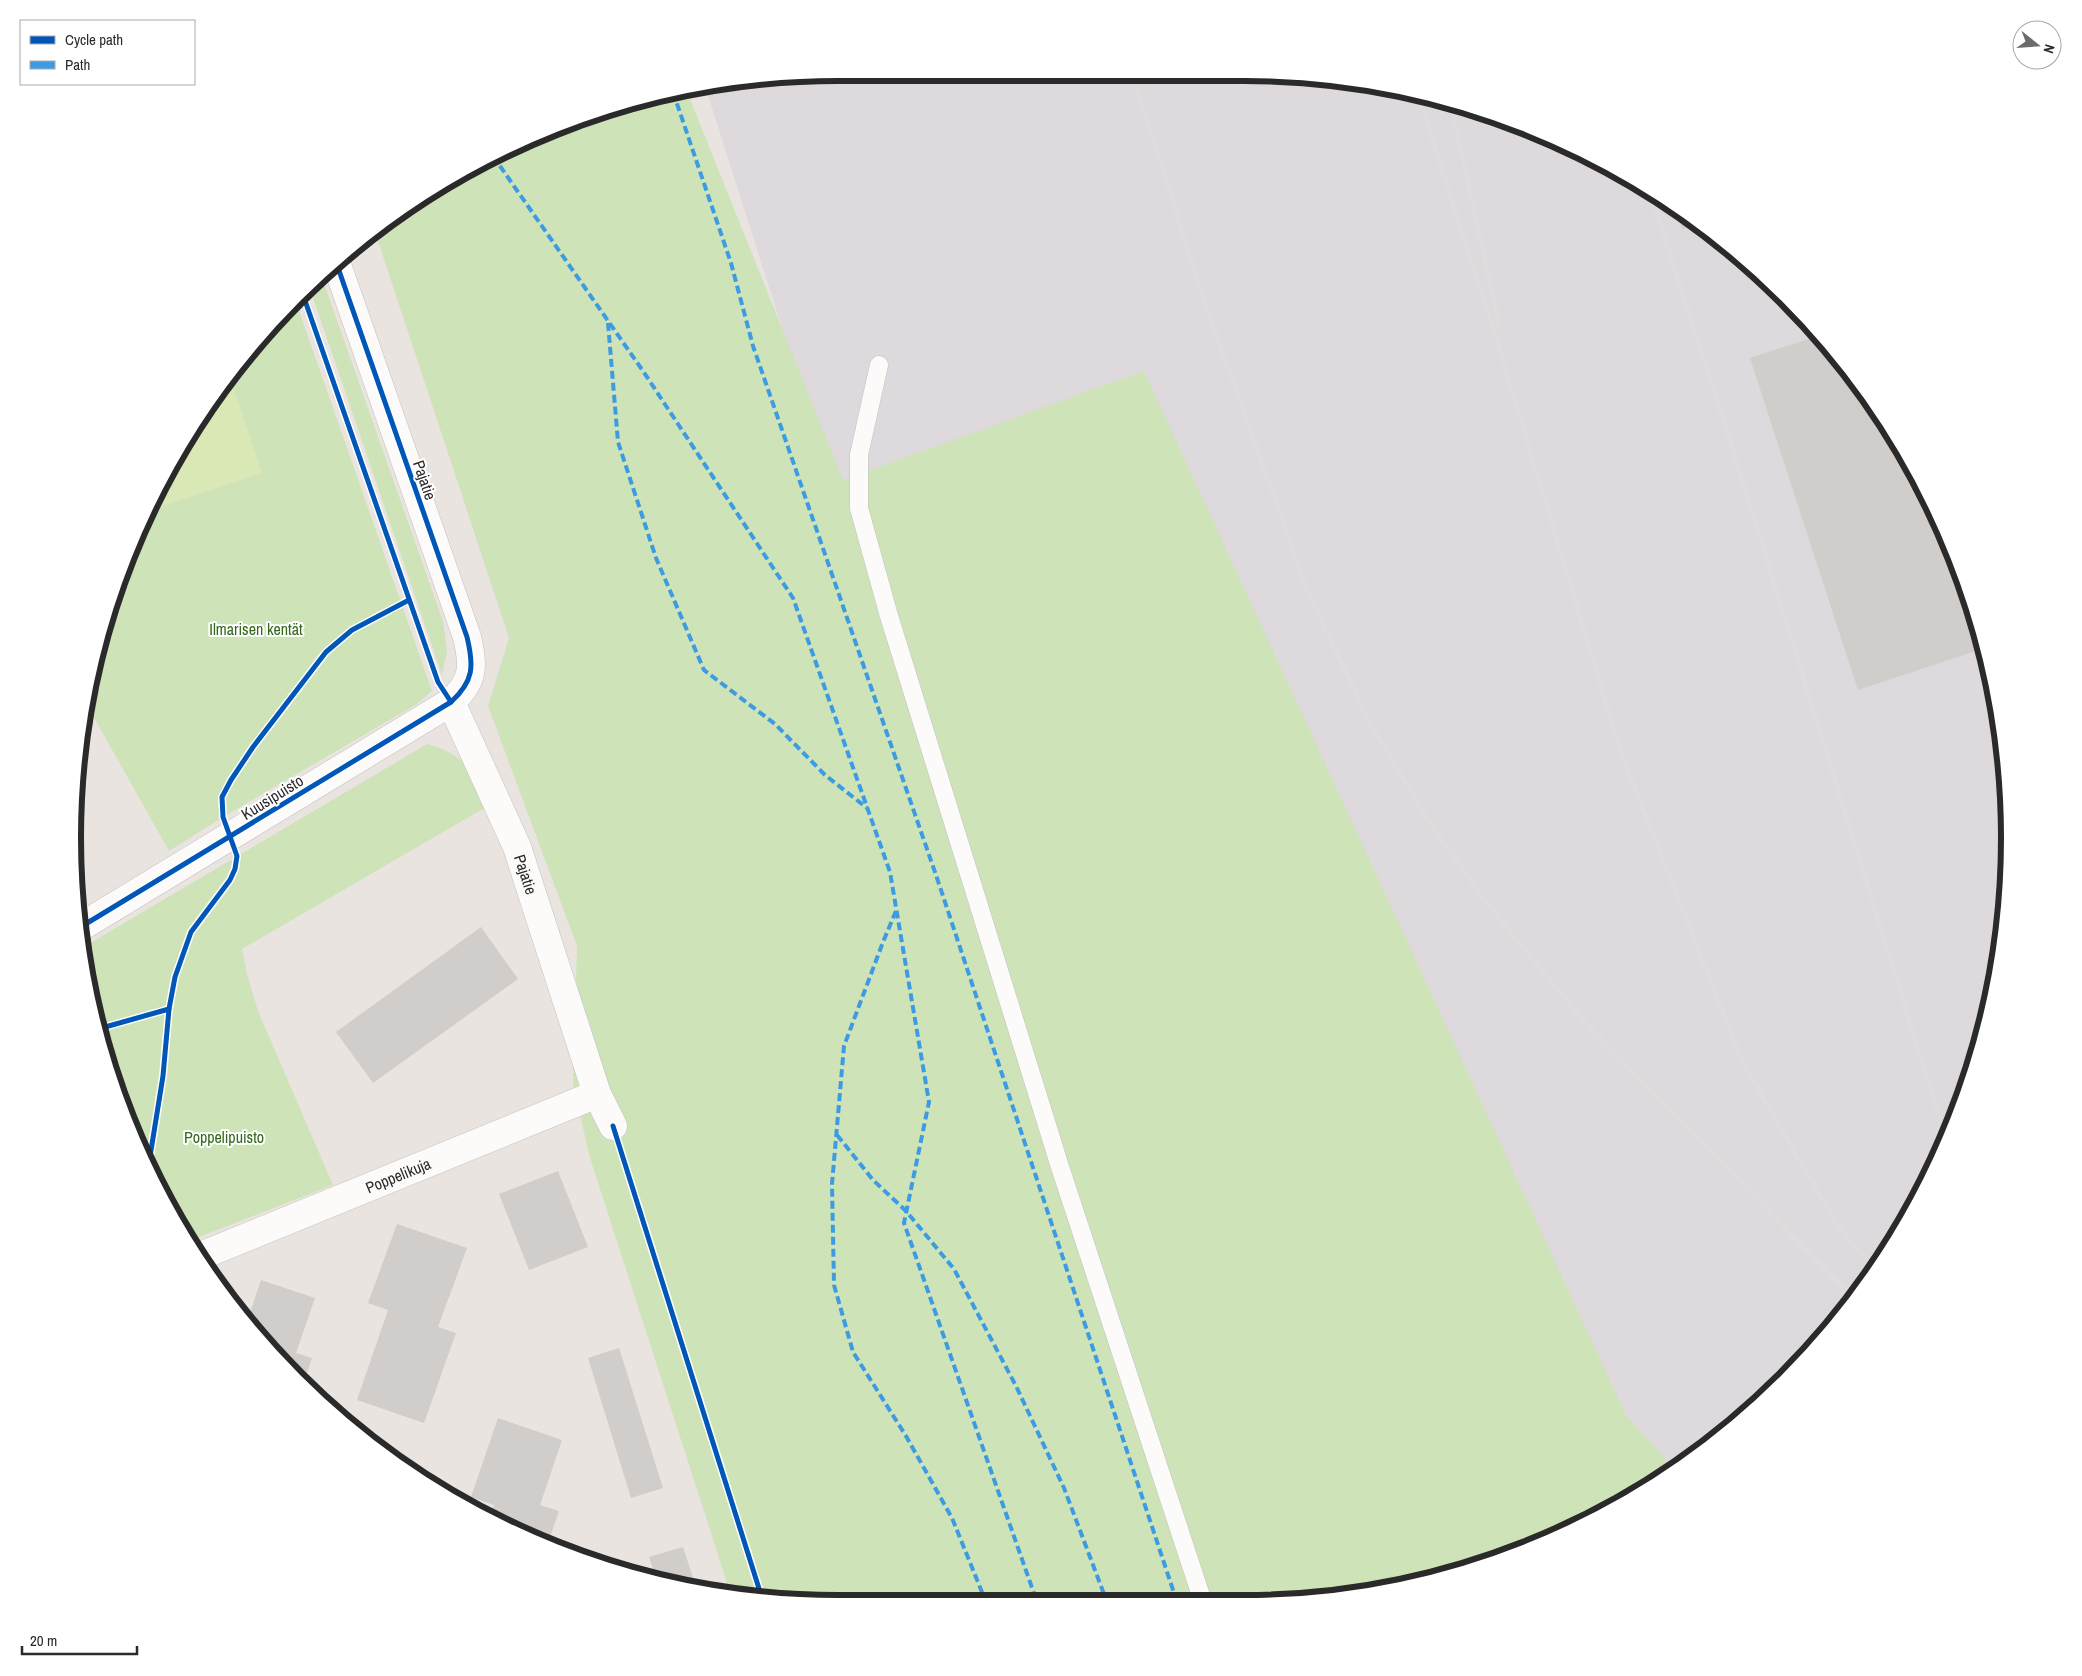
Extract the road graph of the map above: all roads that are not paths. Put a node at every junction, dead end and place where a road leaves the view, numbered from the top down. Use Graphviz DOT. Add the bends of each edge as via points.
graph roads {
  1 [pos="339,269"];
  2 [pos="879,365"];
  3 [pos="451,702"];
  4 [pos="87,924"];
  5 [pos="597,1094"];
  6 [pos="613,1126"];
  7 [pos="206,1254"];
  8 [pos="1201,1595"];
  1 -- 3 [label="street, Pajatie" via="472,656 471,673 463,692"];
  2 -- 8 [label="lane" via="859,455 859,508 889,616 1057,1158"];
  3 -- 4 [label="street, Kuusipuisto"];
  3 -- 5 [label="street, Pajatie" via="517,848"];
  5 -- 6 [label="street, Pajatie"];
  5 -- 7 [label="street, Poppelikuja"];
}
